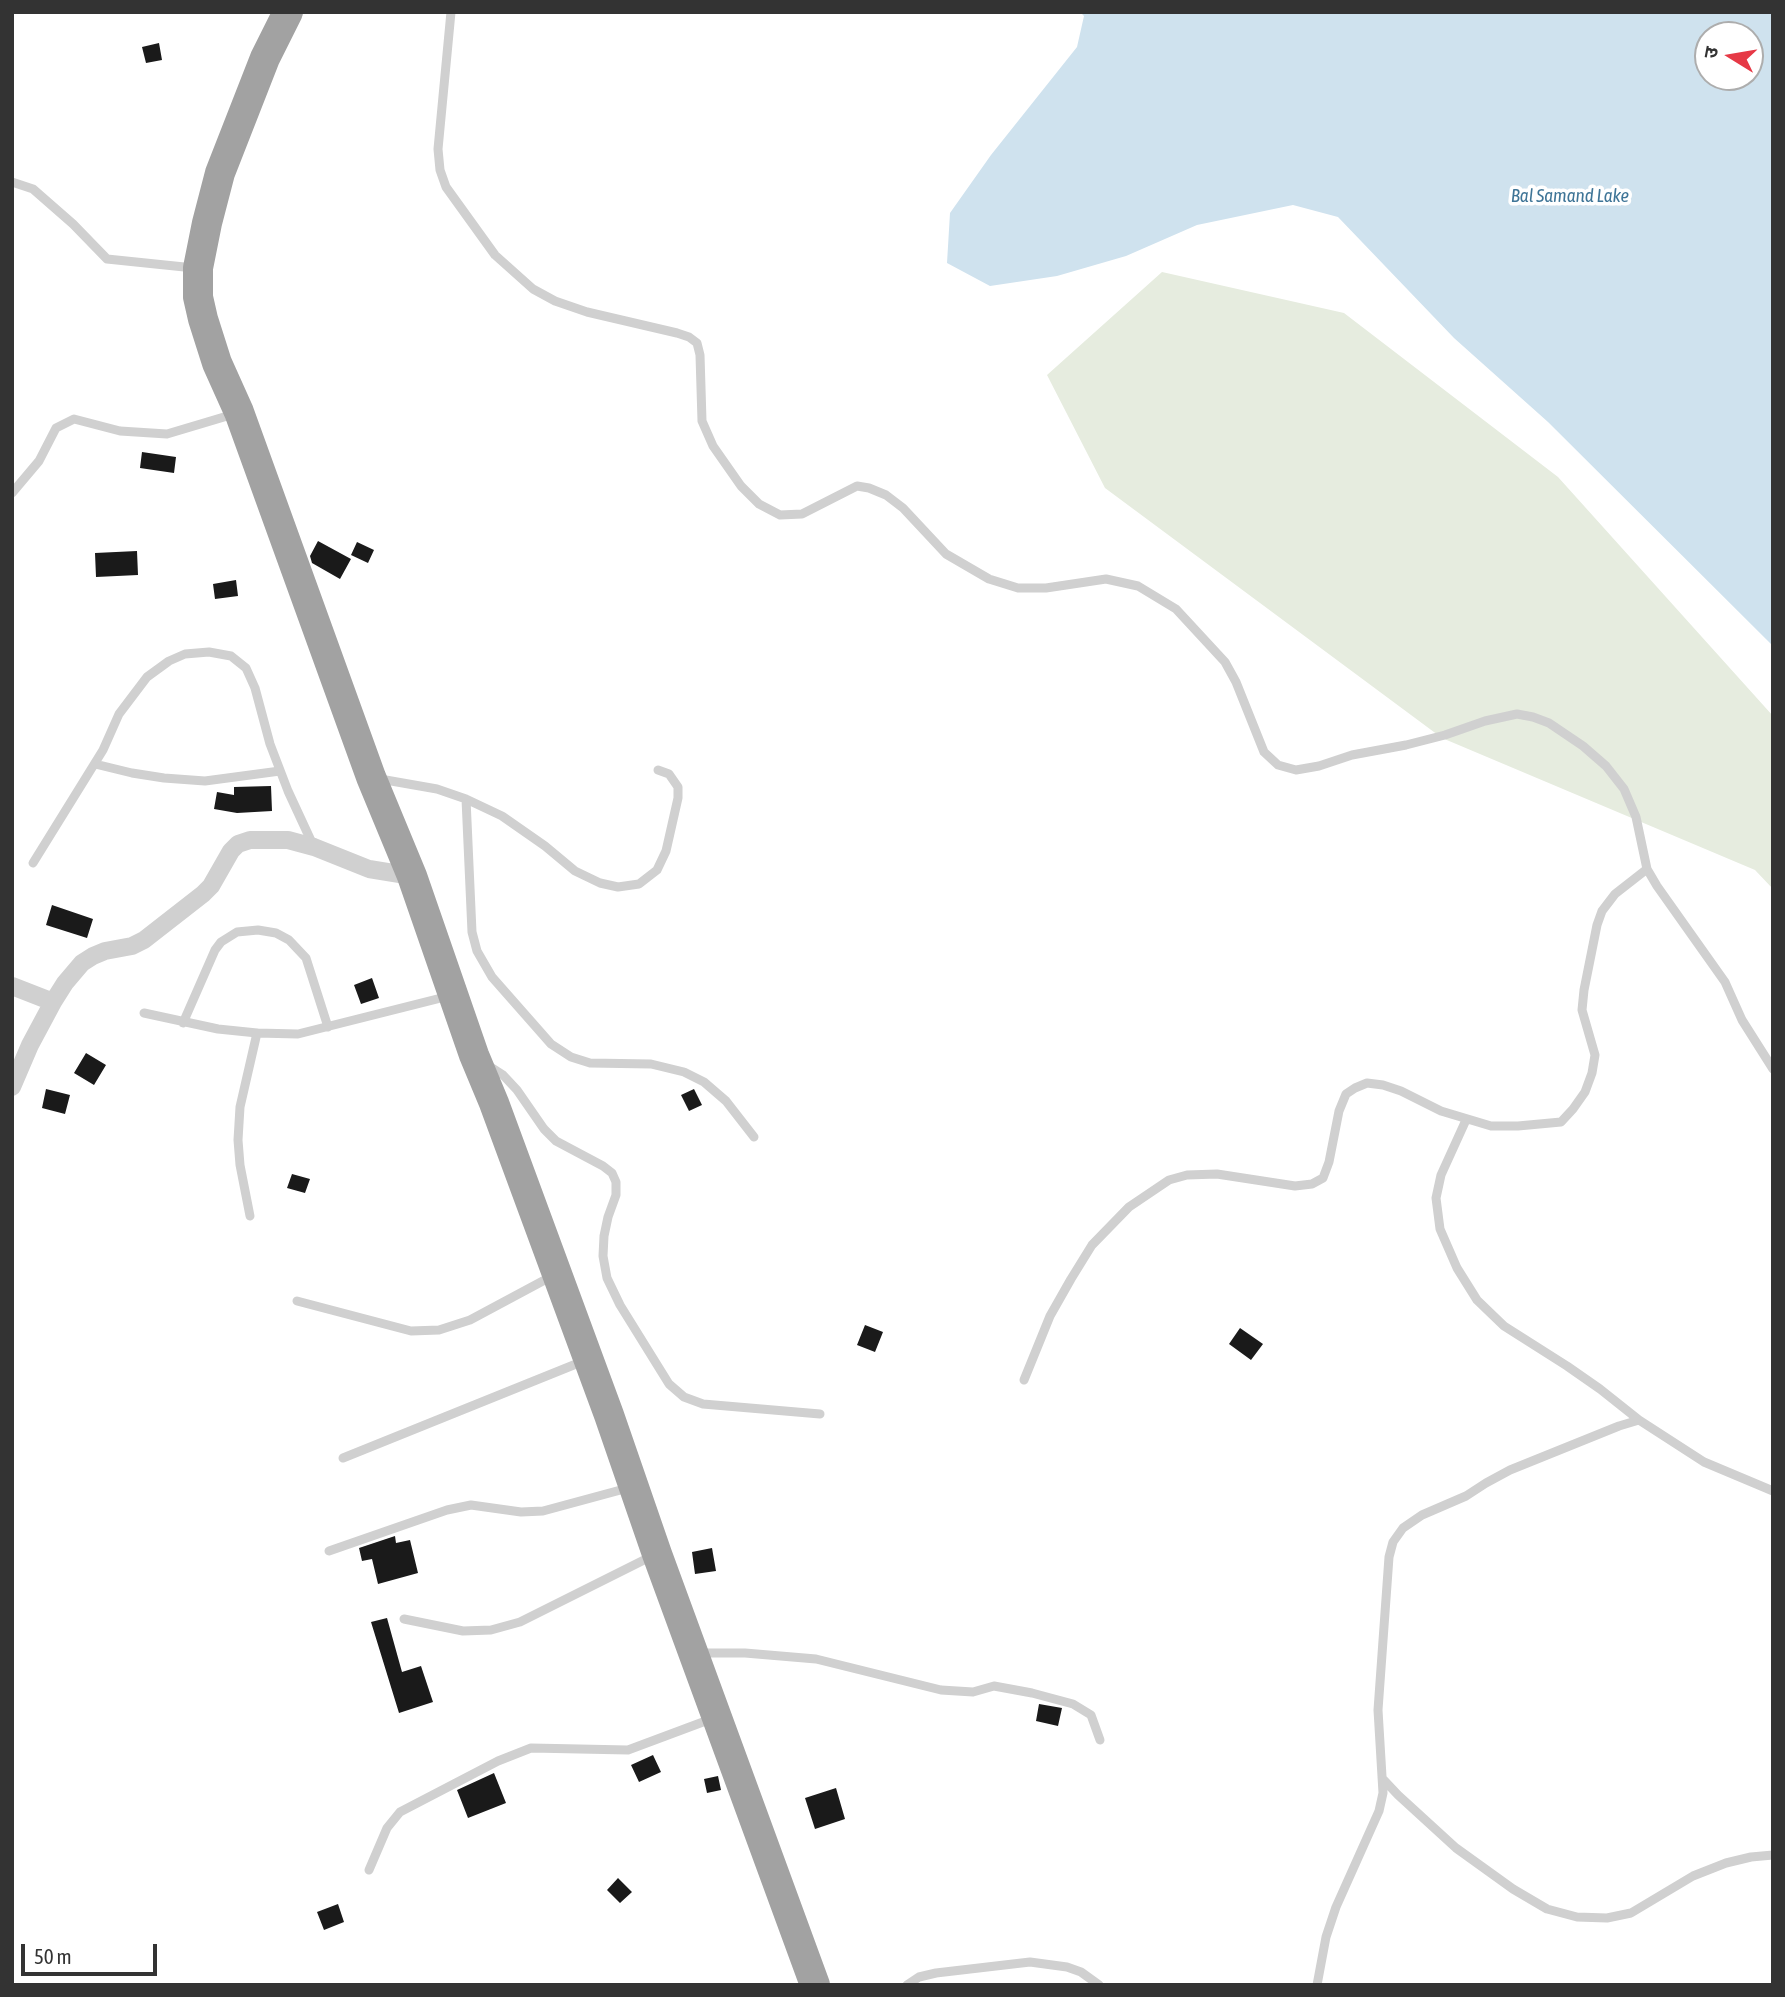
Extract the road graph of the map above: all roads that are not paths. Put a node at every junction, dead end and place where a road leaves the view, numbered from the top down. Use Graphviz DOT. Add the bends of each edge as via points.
graph roads {
  1 [pos="288,12"];
  2 [pos="451,12"];
  3 [pos="12,182"];
  4 [pos="198,268"];
  5 [pos="239,412"];
  6 [pos="12,494"];
  7 [pos="95,764"];
  8 [pos="658,770"];
  9 [pos="280,771"];
  10 [pos="371,777"];
  11 [pos="467,799"];
  12 [pos="314,847"];
  13 [pos="33,863"];
  14 [pos="1647,869"];
  15 [pos="412,876"];
  16 [pos="12,986"];
  17 [pos="454,994"];
  18 [pos="53,1002"];
  19 [pos="144,1013"];
  20 [pos="183,1023"];
  21 [pos="327,1027"];
  22 [pos="257,1033"];
  23 [pos="474,1055"];
  24 [pos="1773,1069"];
  25 [pos="12,1087"];
  26 [pos="1466,1120"];
  27 [pos="754,1137"];
  28 [pos="250,1216"];
  29 [pos="556,1274"];
  30 [pos="297,1301"];
  31 [pos="587,1360"];
  32 [pos="1024,1380"];
  33 [pos="820,1414"];
  34 [pos="1639,1420"];
  35 [pos="343,1458"];
  36 [pos="633,1486"];
  37 [pos="1773,1491"];
  38 [pos="329,1551"];
  39 [pos="657,1554"];
  40 [pos="404,1619"];
  41 [pos="694,1653"];
  42 [pos="716,1717"];
  43 [pos="1100,1740"];
  44 [pos="1382,1778"];
  45 [pos="1773,1855"];
  46 [pos="369,1870"];
  47 [pos="815,1985"];
  48 [pos="907,1985"];
  49 [pos="1099,1985"];
  50 [pos="1317,1985"];
  1 -- 4 [label="highway" via="220,173"];
  2 -- 14 [label="lane" via="438,149 446,187 495,256 533,289 587,312 677,333 697,343 702,421 713,446 759,504 780,515 802,514 857,486 869,488 903,508 947,554 989,579 1018,588 1106,579 1138,586 1176,609 1225,662 1264,752 1278,765 1296,770 1517,714 1549,723 1606,765 1624,789 1636,817"];
  3 -- 4 [label="lane" via="33,189 107,259"];
  4 -- 5 [label="highway" via="203,319"];
  5 -- 6 [label="lane" via="167,434 120,431 74,419 56,428 39,461"];
  5 -- 10 [label="highway"];
  7 -- 9 [label="lane" via="205,781"];
  7 -- 9 [label="lane" via="119,714 147,677 169,660 209,652 231,656 246,668"];
  7 -- 13 [label="lane"];
  8 -- 11 [label="lane" via="669,774 678,787 678,798 666,851 657,870 639,884 618,887 575,871 502,816"];
  9 -- 12 [label="lane"];
  10 -- 11 [label="lane"];
  10 -- 15 [label="highway"];
  11 -- 27 [label="lane" via="472,932 492,977 551,1044 571,1057 590,1063 651,1064 684,1072 726,1101"];
  12 -- 15 [label="street" via="369,869"];
  12 -- 18 [label="street" via="288,840 238,844 203,894 144,940 82,963"];
  14 -- 24 [label="lane" via="1725,982"];
  14 -- 26 [label="lane" via="1615,894 1597,925 1582,1010 1595,1055 1585,1092 1573,1109 1560,1122 1490,1126"];
  15 -- 17 [label="highway"];
  16 -- 18 [label="street"];
  17 -- 21 [label="lane"];
  17 -- 23 [label="highway"];
  18 -- 25 [label="street"];
  19 -- 20 [label="lane"];
  20 -- 21 [label="lane" via="221,942 237,932 258,930 289,940 306,958"];
  20 -- 22 [label="lane"];
  21 -- 22 [label="lane" via="298,1034"];
  22 -- 28 [label="lane" via="240,1107 238,1140"];
  23 -- 29 [label="highway"];
  23 -- 33 [label="lane" via="503,1075 556,1141 612,1173 617,1182 604,1236 607,1278 668,1384 703,1404"];
  26 -- 32 [label="lane" via="1401,1091 1367,1083 1346,1094 1323,1178 1312,1184 1295,1186 1217,1174 1170,1180 1129,1207 1092,1245 1049,1316"];
  26 -- 34 [label="lane" via="1441,1175 1436,1198 1440,1229 1457,1268 1477,1300 1504,1325"];
  29 -- 30 [label="lane" via="470,1320 439,1330 411,1331"];
  29 -- 31 [label="highway"];
  31 -- 35 [label="lane"];
  31 -- 36 [label="highway"];
  34 -- 37 [label="lane" via="1703,1462"];
  34 -- 44 [label="lane" via="1510,1470 1403,1528 1389,1557 1378,1710"];
  36 -- 38 [label="lane" via="542,1511 471,1506 447,1510"];
  36 -- 39 [label="highway"];
  39 -- 40 [label="lane" via="501,1627 463,1631"];
  39 -- 41 [label="highway"];
  41 -- 42 [label="highway"];
  41 -- 43 [label="lane" via="816,1659 941,1690 973,1692 994,1686 1032,1693 1073,1704 1091,1715"];
  42 -- 46 [label="lane" via="628,1750 531,1748 498,1761 400,1812 387,1828"];
  42 -- 47 [label="highway"];
  44 -- 45 [label="lane" via="1456,1848 1513,1889 1547,1909 1577,1917 1631,1913 1693,1876 1726,1863"];
  44 -- 50 [label="lane" via="1379,1811 1336,1907"];
  48 -- 49 [label="lane" via="936,1973 1030,1962 1081,1972"];
}
